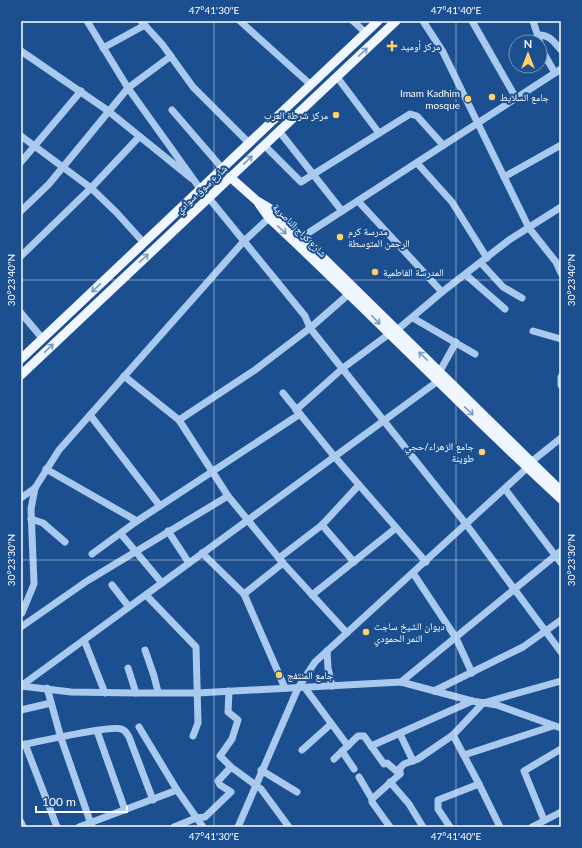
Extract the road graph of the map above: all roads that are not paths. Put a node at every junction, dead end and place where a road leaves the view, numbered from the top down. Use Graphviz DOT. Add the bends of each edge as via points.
graph roads {
  1 [pos="87,21"];
  2 [pos="240,21"];
  3 [pos="353,21"];
  4 [pos="378,21"];
  5 [pos="396,21"];
  6 [pos="423,21"];
  7 [pos="472,21"];
  8 [pos="533,21"];
  9 [pos="143,23"];
  10 [pos="366,33"];
  11 [pos="539,34"];
  12 [pos="548,36"];
  13 [pos="103,48"];
  14 [pos="561,50"];
  15 [pos="21,51"];
  16 [pos="171,56"];
  17 [pos="548,58"];
  18 [pos="338,59"];
  19 [pos="346,68"];
  20 [pos="558,71"];
  21 [pos="337,77"];
  22 [pos="311,85"];
  23 [pos="128,88"];
  24 [pos="81,91"];
  25 [pos="516,98"];
  26 [pos="293,102"];
  27 [pos="107,110"];
  28 [pos="172,110"];
  29 [pos="301,110"];
  30 [pos="478,123"];
  31 [pos="278,131"];
  32 [pos="379,133"];
  33 [pos="21,136"];
  34 [pos="139,137"];
  35 [pos="249,143"];
  36 [pos="264,145"];
  37 [pos="443,145"];
  38 [pos="561,146"];
  39 [pos="35,148"];
  40 [pos="21,162"];
  41 [pos="417,162"];
  42 [pos="64,167"];
  43 [pos="222,168"];
  44 [pos="314,173"];
  45 [pos="230,177"];
  46 [pos="504,177"];
  47 [pos="191,178"];
  48 [pos="91,188"];
  49 [pos="201,190"];
  50 [pos="208,197"];
  51 [pos="257,201"];
  52 [pos="358,201"];
  53 [pos="561,207"];
  54 [pos="21,211"];
  55 [pos="342,211"];
  56 [pos="269,218"];
  57 [pos="529,228"];
  58 [pos="302,237"];
  59 [pos="244,241"];
  60 [pos="144,243"];
  61 [pos="21,256"];
  62 [pos="484,260"];
  63 [pos="561,272"];
  64 [pos="466,275"];
  65 [pos="442,292"];
  66 [pos="350,293"];
  67 [pos="522,298"];
  68 [pos="505,309"];
  69 [pos="21,313"];
  70 [pos="413,318"];
  71 [pos="310,328"];
  72 [pos="533,331"];
  73 [pos="393,332"];
  74 [pos="42,338"];
  75 [pos="561,339"];
  76 [pos="456,342"];
  77 [pos="475,354"];
  78 [pos="21,359"];
  79 [pos="343,368"];
  80 [pos="440,371"];
  81 [pos="21,375"];
  82 [pos="124,376"];
  83 [pos="561,377"];
  84 [pos="438,381"];
  85 [pos="561,385"];
  86 [pos="283,392"];
  87 [pos="298,412"];
  88 [pos="90,414"];
  89 [pos="179,420"];
  90 [pos="384,420"];
  91 [pos="561,438"];
  92 [pos="334,456"];
  93 [pos="529,465"];
  94 [pos="46,469"];
  95 [pos="212,472"];
  96 [pos="359,485"];
  97 [pos="36,488"];
  98 [pos="505,489"];
  99 [pos="561,491"];
  100 [pos="228,496"];
  101 [pos="21,498"];
  102 [pos="561,500"];
  103 [pos="160,506"];
  104 [pos="31,519"];
  105 [pos="248,520"];
  106 [pos="137,521"];
  107 [pos="466,524"];
  108 [pos="322,525"];
  109 [pos="396,528"];
  110 [pos="168,531"];
  111 [pos="121,534"];
  112 [pos="65,542"];
  113 [pos="136,551"];
  114 [pos="558,553"];
  115 [pos="92,554"];
  116 [pos="202,554"];
  117 [pos="281,561"];
  118 [pos="354,562"];
  119 [pos="426,562"];
  120 [pos="189,563"];
  121 [pos="561,563"];
  122 [pos="413,573"];
  123 [pos="162,583"];
  124 [pos="112,585"];
  125 [pos="515,589"];
  126 [pos="244,594"];
  127 [pos="146,595"];
  128 [pos="312,595"];
  129 [pos="128,607"];
  130 [pos="21,613"];
  131 [pos="561,620"];
  132 [pos="23,625"];
  133 [pos="545,630"];
  134 [pos="347,633"];
  135 [pos="456,638"];
  136 [pos="84,640"];
  137 [pos="145,650"];
  138 [pos="327,651"];
  139 [pos="561,652"];
  140 [pos="128,668"];
  141 [pos="472,673"];
  142 [pos="561,681"];
  143 [pos="401,682"];
  144 [pos="21,686"];
  145 [pos="332,686"];
  146 [pos="47,688"];
  147 [pos="285,688"];
  148 [pos="302,688"];
  149 [pos="229,691"];
  150 [pos="158,692"];
  151 [pos="434,692"];
  152 [pos="105,693"];
  153 [pos="136,693"];
  154 [pos="198,693"];
  155 [pos="472,701"];
  156 [pos="51,703"];
  157 [pos="483,703"];
  158 [pos="21,710"];
  159 [pos="331,724"];
  160 [pos="553,726"];
  161 [pos="139,728"];
  162 [pos="561,728"];
  163 [pos="97,731"];
  164 [pos="400,734"];
  165 [pos="453,735"];
  166 [pos="193,736"];
  167 [pos="61,738"];
  168 [pos="23,745"];
  169 [pos="348,746"];
  170 [pos="371,746"];
  171 [pos="561,748"];
  172 [pos="302,750"];
  173 [pos="342,751"];
  174 [pos="464,755"];
  175 [pos="334,759"];
  176 [pos="413,761"];
  177 [pos="231,767"];
  178 [pos="354,769"];
  179 [pos="261,770"];
  180 [pos="400,774"];
  181 [pos="359,777"];
  182 [pos="390,782"];
  183 [pos="479,784"];
  184 [pos="255,785"];
  185 [pos="177,790"];
  186 [pos="297,792"];
  187 [pos="372,799"];
  188 [pos="153,800"];
  189 [pos="125,810"];
  190 [pos="561,812"];
  191 [pos="196,818"];
  192 [pos="544,820"];
  193 [pos="21,822"];
  194 [pos="91,825"];
  195 [pos="23,827"];
  196 [pos="57,827"];
  197 [pos="79,827"];
  198 [pos="174,827"];
  199 [pos="203,827"];
  200 [pos="238,827"];
  201 [pos="289,827"];
  202 [pos="390,827"];
  203 [pos="423,827"];
  204 [pos="450,827"];
  205 [pos="500,827"];
  206 [pos="532,827"];
  1 -- 13 [label="street"];
  2 -- 22 [label="street"];
  3 -- 10 [label="street"];
  4 -- 10 [label="main road, شارع سوق سوادي"];
  19 -- 5 [label="main road, شارع سوق سوادي, one-way"];
  6 -- 30 [label="street" via="443,52"];
  7 -- 25 [label="street"];
  8 -- 11 [label="street"];
  9 -- 13 [label="street"];
  9 -- 16 [label="street"];
  10 -- 18 [label="main road, شارع سوق سوادي"];
  12 -- 14 [label="street"];
  13 -- 23 [label="street"];
  15 -- 24 [label="street"];
  16 -- 23 [label="street"];
  16 -- 35 [label="street" via="193,87"];
  17 -- 20 [label="street"];
  18 -- 19 [label="main road"];
  18 -- 22 [label="main road, شارع سوق سوادي"];
  19 -- 21 [label="main road, شارع سوق سوادي"];
  20 -- 25 [label="street"];
  21 -- 29 [label="main road, شارع سوق سوادي"];
  21 -- 32 [label="street"];
  22 -- 26 [label="main road, شارع سوق سوادي"];
  23 -- 27 [label="street"];
  23 -- 47 [label="street"];
  24 -- 27 [label="street"];
  24 -- 39 [label="street"];
  25 -- 30 [label="street"];
  26 -- 29 [label="main road"];
  26 -- 35 [label="main road, شارع سوق سوادي"];
  27 -- 34 [label="street"];
  27 -- 42 [label="street"];
  28 -- 43 [label="street"];
  29 -- 31 [label="main road, شارع سوق سوادي"];
  30 -- 37 [label="street"];
  30 -- 46 [label="street"];
  31 -- 36 [label="main road, شارع سوق سوادي"];
  31 -- 44 [label="street"];
  32 -- 37 [label="street" via="413,114"];
  32 -- 44 [label="street"];
  33 -- 39 [label="street"];
  34 -- 47 [label="street"];
  34 -- 48 [label="street"];
  35 -- 43 [label="main road, شارع سوق سوادي"];
  36 -- 44 [label="street" via="298,182"];
  45 -- 36 [label="main road, شارع سوق سوادي, one-way"];
  37 -- 41 [label="street"];
  38 -- 46 [label="street"];
  39 -- 40 [label="street"];
  39 -- 42 [label="street"];
  41 -- 52 [label="street"];
  41 -- 62 [label="street" via="452,202"];
  42 -- 48 [label="street"];
  42 -- 54 [label="street"];
  43 -- 49 [label="main road, شارع سوق سوادي"];
  44 -- 55 [label="street"];
  45 -- 50 [label="main road, شارع سوق سوادي"];
  45 -- 51 [label="main road"];
  46 -- 57 [label="street"];
  47 -- 49 [label="street"];
  48 -- 60 [label="street"];
  48 -- 61 [label="street"];
  49 -- 60 [label="main road, شارع سوق سوادي"];
  50 -- 59 [label="street"];
  81 -- 50 [label="main road, شارع سوق سوادي, one-way"];
  51 -- 56 [label="main road, شارع كراج الناصرية"];
  51 -- 58 [label="main road, شارع كراج الناصرية" via="274,211"];
  52 -- 55 [label="street"];
  52 -- 65 [label="street"];
  53 -- 57 [label="street"];
  55 -- 58 [label="street"];
  56 -- 59 [label="street"];
  56 -- 66 [label="main road, شارع كراج الناصرية, one-way"];
  57 -- 62 [label="street"];
  57 -- 63 [label="street"];
  58 -- 73 [label="main road, شارع كراج الناصرية"];
  59 -- 71 [label="street" via="305,316"];
  59 -- 82 [label="street"];
  60 -- 74 [label="main road, شارع سوق سوادي, one-way"];
  62 -- 64 [label="street"];
  62 -- 67 [label="street" via="503,287"];
  64 -- 65 [label="street"];
  64 -- 68 [label="street"];
  65 -- 70 [label="street"];
  66 -- 71 [label="street"];
  66 -- 73 [label="main road, شارع كراج الناصرية, one-way"];
  69 -- 74 [label="street"];
  70 -- 73 [label="street"];
  70 -- 76 [label="street"];
  71 -- 79 [label="street"];
  71 -- 89 [label="street" via="255,370"];
  72 -- 75 [label="street"];
  73 -- 79 [label="street"];
  80 -- 73 [label="main road, شارع كراج الناصرية, one-way"];
  73 -- 84 [label="main road, شارع كراج الناصرية"];
  74 -- 78 [label="main road, شارع سوق سوادي"];
  76 -- 77 [label="street"];
  76 -- 80 [label="street"];
  79 -- 87 [label="street"];
  79 -- 90 [label="street"];
  80 -- 93 [label="main road, شارع كراج الناصرية"];
  82 -- 88 [label="street"];
  82 -- 89 [label="street"];
  83 -- 85 [label="street"];
  84 -- 90 [label="street"];
  84 -- 93 [label="main road, شارع كراج الناصرية, one-way"];
  86 -- 87 [label="street"];
  87 -- 92 [label="street"];
  87 -- 95 [label="street"];
  88 -- 94 [label="street"];
  88 -- 103 [label="street"];
  89 -- 95 [label="street"];
  90 -- 92 [label="street"];
  90 -- 107 [label="street"];
  91 -- 93 [label="street"];
  92 -- 96 [label="street"];
  92 -- 105 [label="street"];
  93 -- 98 [label="street"];
  93 -- 99 [label="main road, شارع كراج الناصرية"];
  93 -- 102 [label="main road, شارع كراج الناصرية"];
  94 -- 97 [label="street"];
  94 -- 106 [label="street"];
  95 -- 100 [label="street"];
  95 -- 103 [label="street"];
  96 -- 108 [label="street"];
  96 -- 109 [label="street"];
  97 -- 101 [label="street"];
  97 -- 104 [label="street"];
  98 -- 107 [label="street"];
  98 -- 114 [label="street"];
  100 -- 105 [label="street"];
  100 -- 110 [label="street"];
  103 -- 106 [label="street"];
  104 -- 112 [label="street" via="43,523"];
  104 -- 130 [label="street" via="34,584"];
  105 -- 116 [label="street"];
  105 -- 117 [label="street"];
  106 -- 111 [label="street"];
  107 -- 119 [label="street"];
  107 -- 125 [label="street"];
  108 -- 117 [label="street"];
  108 -- 118 [label="street"];
  109 -- 118 [label="street"];
  109 -- 119 [label="street"];
  110 -- 113 [label="street"];
  110 -- 120 [label="street"];
  111 -- 113 [label="street"];
  111 -- 115 [label="street"];
  113 -- 123 [label="street"];
  113 -- 132 [label="street"];
  114 -- 121 [label="street"];
  114 -- 125 [label="street"];
  116 -- 120 [label="street"];
  116 -- 126 [label="street"];
  117 -- 126 [label="street"];
  117 -- 128 [label="street"];
  118 -- 128 [label="street"];
  119 -- 122 [label="street"];
  120 -- 123 [label="street"];
  122 -- 134 [label="street"];
  122 -- 135 [label="street"];
  123 -- 127 [label="street"];
  124 -- 129 [label="street"];
  125 -- 133 [label="street"];
  125 -- 135 [label="street"];
  126 -- 147 [label="street"];
  127 -- 129 [label="street"];
  127 -- 154 [label="street" via="196,647"];
  128 -- 134 [label="street"];
  129 -- 136 [label="street"];
  130 -- 132 [label="street"];
  131 -- 133 [label="street"];
  133 -- 139 [label="street"];
  133 -- 141 [label="street" via="523,647"];
  134 -- 138 [label="street"];
  135 -- 141 [label="street"];
  135 -- 143 [label="street"];
  136 -- 144 [label="street"];
  136 -- 152 [label="street"];
  137 -- 150 [label="street"];
  138 -- 145 [label="street"];
  138 -- 148 [label="street" via="315,662"];
  140 -- 153 [label="street"];
  141 -- 151 [label="street"];
  142 -- 157 [label="street"];
  143 -- 145 [label="street"];
  143 -- 151 [label="street"];
  144 -- 146 [label="street"];
  145 -- 148 [label="street"];
  146 -- 152 [label="street"];
  146 -- 156 [label="street"];
  147 -- 148 [label="street"];
  147 -- 149 [label="street"];
  148 -- 159 [label="street"];
  148 -- 179 [label="street"];
  149 -- 154 [label="street"];
  149 -- 177 [label="street" via="228,712 238,720 232,739 220,756"];
  150 -- 153 [label="street"];
  150 -- 154 [label="street"];
  151 -- 155 [label="street"];
  152 -- 153 [label="street"];
  154 -- 166 [label="street" via="197,729"];
  155 -- 157 [label="street"];
  155 -- 164 [label="street"];
  156 -- 158 [label="street"];
  156 -- 167 [label="street"];
  157 -- 160 [label="street" via="497,705"];
  157 -- 165 [label="street"];
  159 -- 169 [label="street"];
  159 -- 172 [label="street"];
  160 -- 162 [label="street"];
  160 -- 174 [label="street"];
  161 -- 185 [label="street"];
  163 -- 167 [label="street"];
  163 -- 188 [label="street" via="121,728 126,732"];
  163 -- 189 [label="street"];
  164 -- 170 [label="street"];
  164 -- 176 [label="street"];
  165 -- 174 [label="street"];
  165 -- 176 [label="street"];
  167 -- 168 [label="street"];
  167 -- 194 [label="street"];
  168 -- 196 [label="street"];
  169 -- 170 [label="street" via="361,735"];
  169 -- 173 [label="street"];
  170 -- 180 [label="street" via="384,764 387,763"];
  171 -- 192 [label="street" via="524,771"];
  173 -- 175 [label="street"];
  173 -- 178 [label="street"];
  174 -- 183 [label="street"];
  176 -- 180 [label="street" via="400,768"];
  177 -- 184 [label="street"];
  177 -- 191 [label="street" via="218,781 231,792 205,817"];
  179 -- 184 [label="street"];
  179 -- 186 [label="street"];
  180 -- 182 [label="street"];
  181 -- 187 [label="street"];
  182 -- 187 [label="street"];
  182 -- 203 [label="street" via="409,804"];
  183 -- 204 [label="street" via="438,800 438,809"];
  183 -- 205 [label="street"];
  184 -- 200 [label="street"];
  184 -- 201 [label="street" via="266,794"];
  185 -- 188 [label="street"];
  185 -- 191 [label="street"];
  187 -- 202 [label="street"];
  188 -- 189 [label="street"];
  189 -- 194 [label="street"];
  190 -- 192 [label="street"];
  191 -- 198 [label="street"];
  191 -- 199 [label="street"];
  192 -- 206 [label="street"];
  193 -- 195 [label="street"];
  194 -- 197 [label="street"];
}
